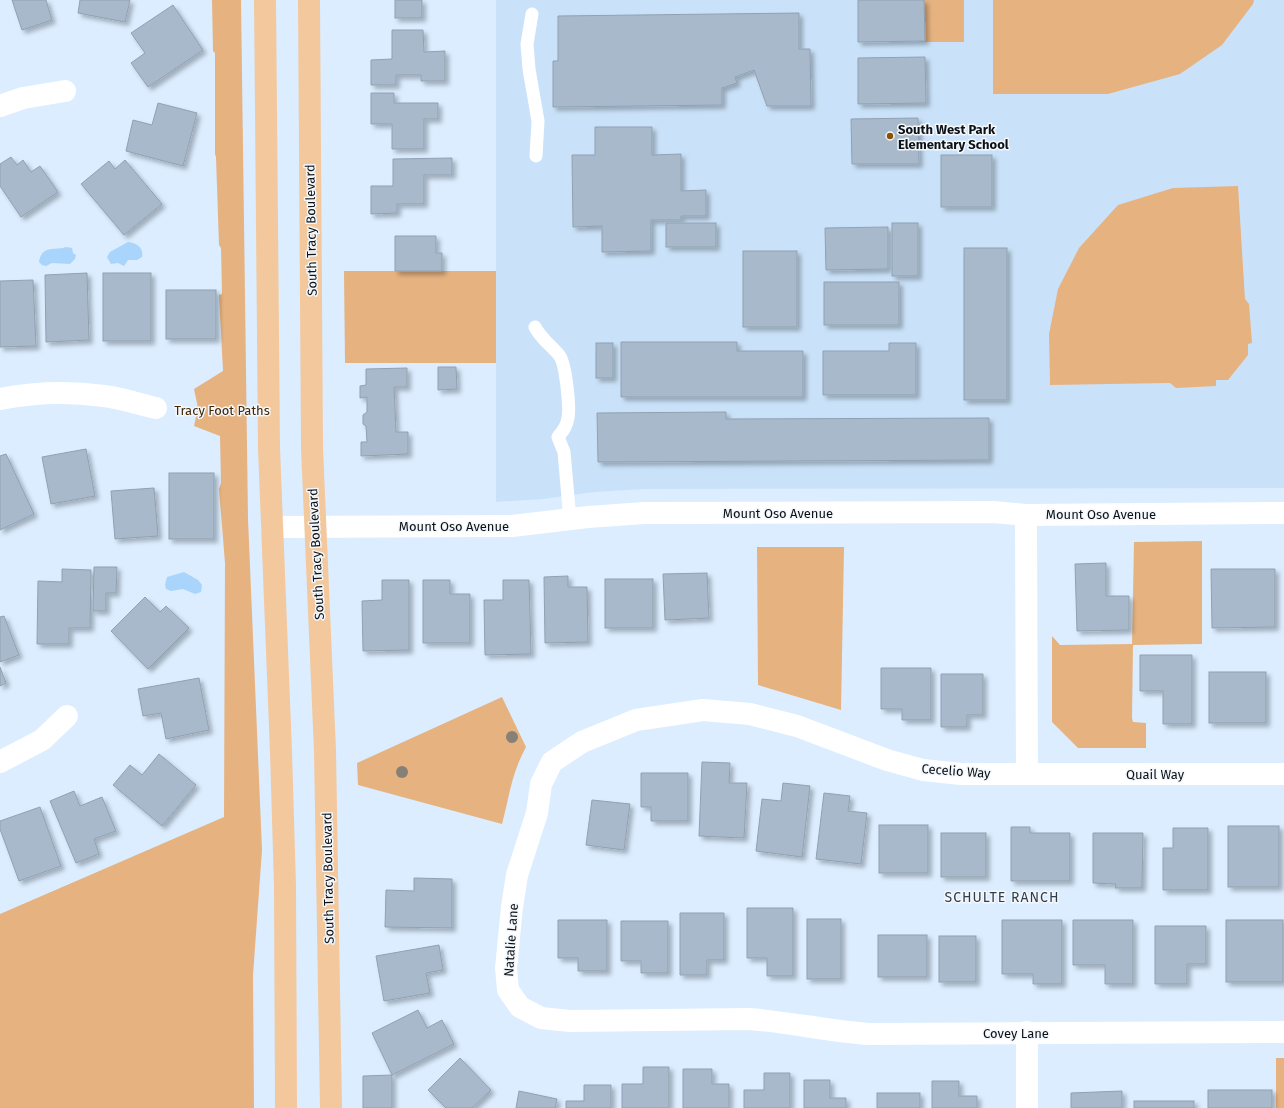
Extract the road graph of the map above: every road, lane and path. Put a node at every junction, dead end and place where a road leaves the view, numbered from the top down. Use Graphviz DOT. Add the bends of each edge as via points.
graph roads {
  1 [pos="265,0"];
  2 [pos="309,0"];
  3 [pos="532,14"];
  4 [pos="65,91"];
  5 [pos="0,106"];
  6 [pos="536,156"];
  7 [pos="535,327"];
  8 [pos="0,400"];
  9 [pos="156,408"];
  10 [pos="1284,513"];
  11 [pos="1026,515"];
  12 [pos="570,520"];
  13 [pos="315,526"];
  14 [pos="272,527"];
  15 [pos="67,716"];
  16 [pos="636,720"];
  17 [pos="0,762"];
  18 [pos="1027,774"];
  19 [pos="1284,774"];
  20 [pos="749,1019"];
  21 [pos="1027,1032"];
  22 [pos="1284,1032"];
  23 [pos="286,1108"];
  24 [pos="331,1108"];
  25 [pos="1027,1108"];
  1 -- 14 [label="main road"];
  2 -- 13 [label="main road, South Tracy Boulevard" via="312,448"];
  3 -- 6 [label="lane" via="527,50 538,121"];
  4 -- 5 [label="street" via="23,98"];
  7 -- 12 [label="lane" via="543,340 560,356 565,366 569,417 558,438 564,452"];
  8 -- 9 [label="street" via="27,394 66,393 105,396"];
  10 -- 11 [label="street, Mount Oso Avenue"];
  11 -- 12 [label="street, Mount Oso Avenue" via="993,512 644,513"];
  11 -- 18 [label="street"];
  12 -- 13 [label="street, Mount Oso Avenue" via="512,526"];
  13 -- 14 [label="street, Mount Oso Avenue"];
  13 -- 24 [label="main road, South Tracy Boulevard" via="325,751"];
  14 -- 23 [label="main road" via="282,775"];
  15 -- 17 [label="street" via="42,740"];
  16 -- 18 [label="street, Cecelio Way" via="703,710 750,714 797,726 887,760 923,770 961,774"];
  16 -- 20 [label="street, Natalie Lane" via="582,742 552,762 541,784 537,813 517,875 506,968 508,990 520,1007 541,1018 570,1021"];
  18 -- 19 [label="street, Quail Way"];
  20 -- 21 [label="street, Covey Lane" via="833,1032 869,1034"];
  21 -- 22 [label="street, Covey Lane"];
  21 -- 25 [label="street"];
}
